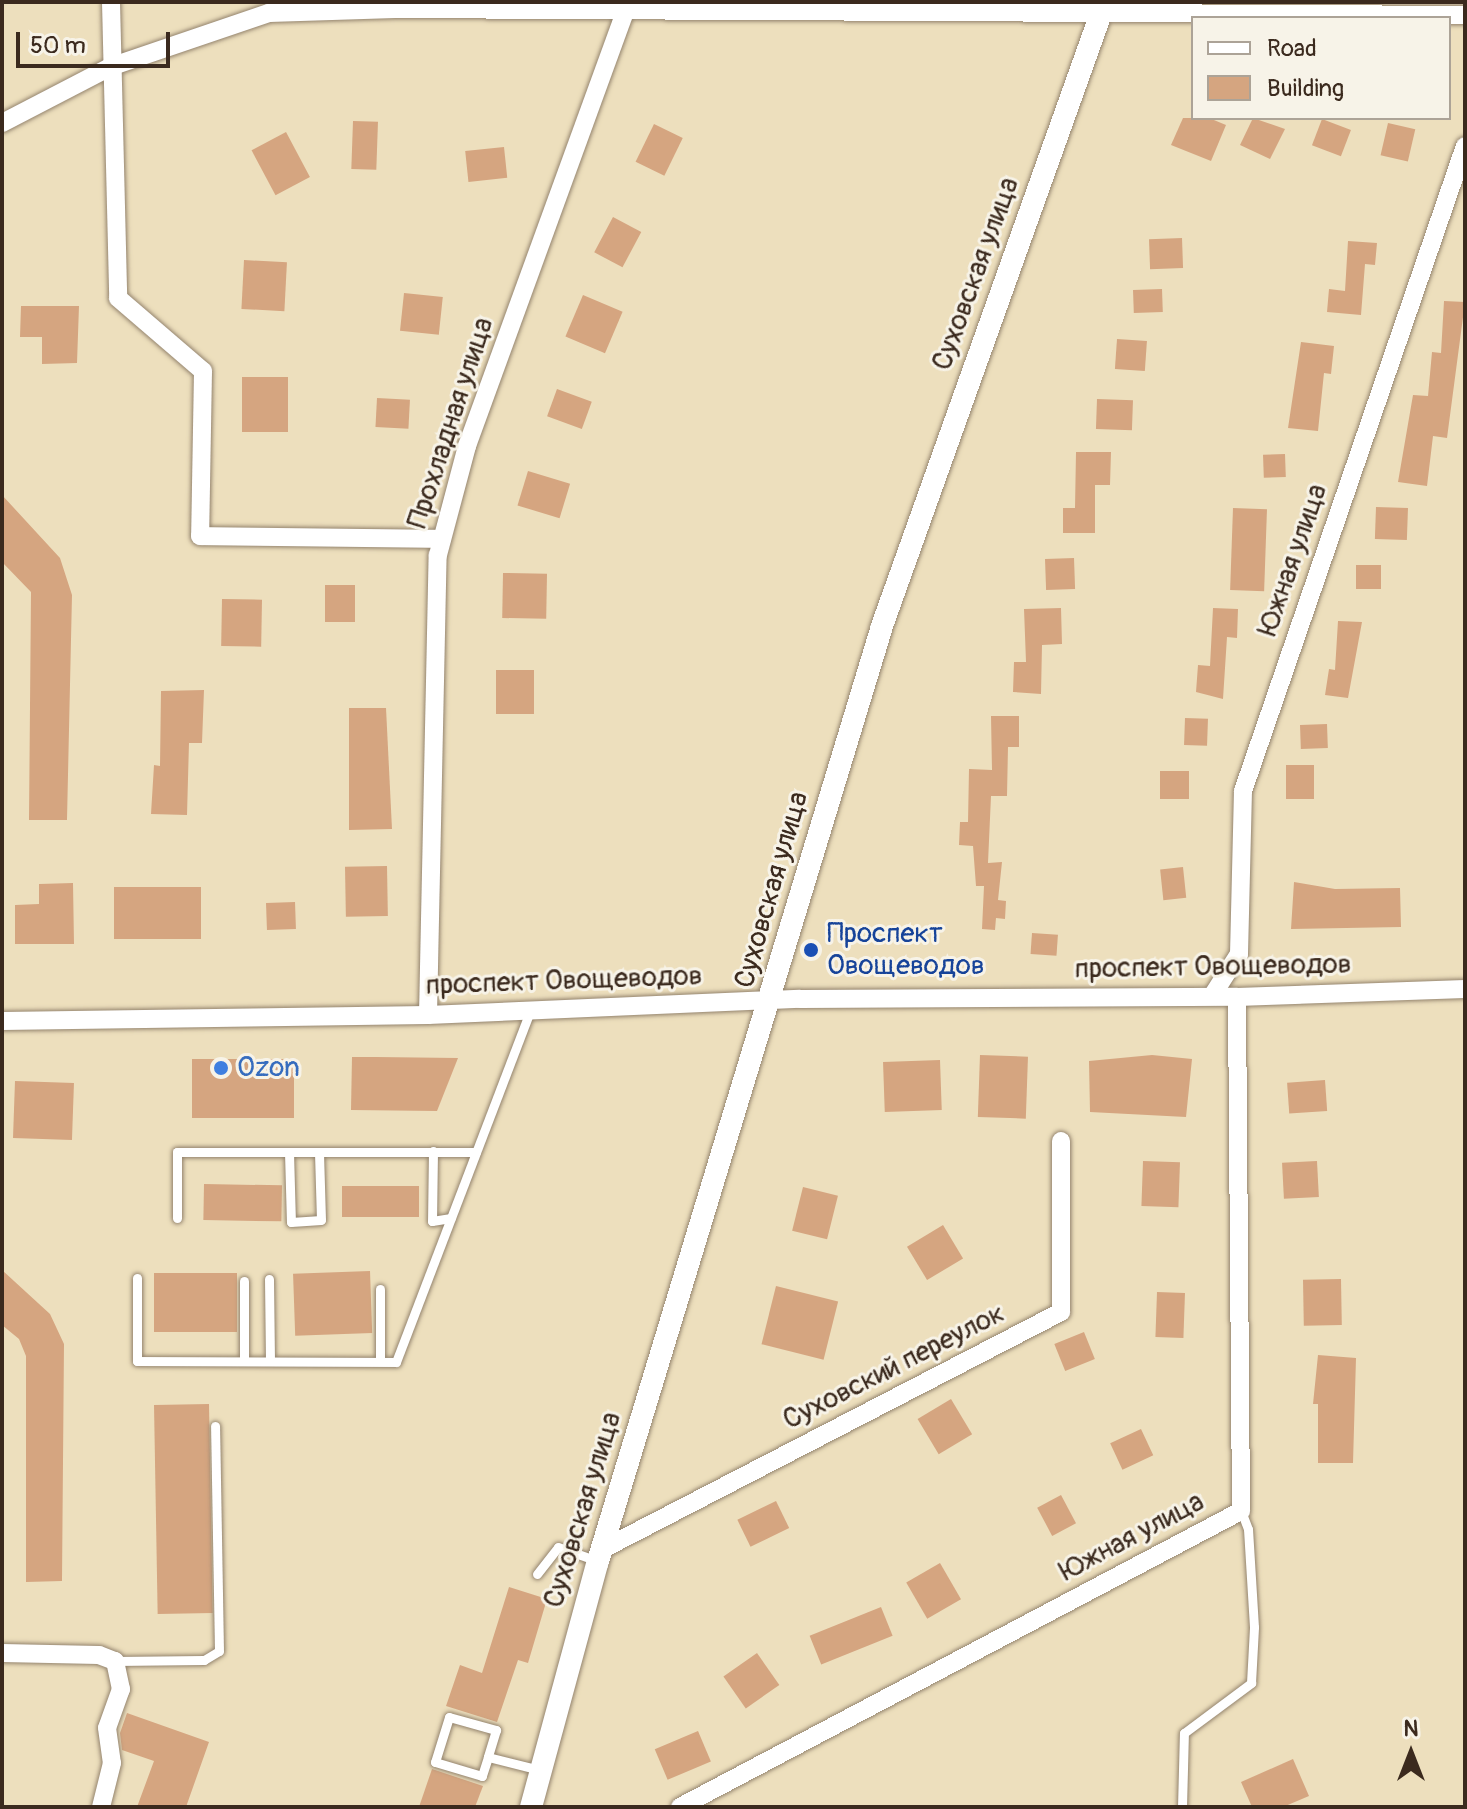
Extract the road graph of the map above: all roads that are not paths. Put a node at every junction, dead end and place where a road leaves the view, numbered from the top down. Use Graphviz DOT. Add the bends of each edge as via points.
graph roads {
  1 [pos="111,2"];
  2 [pos="395,5"];
  3 [pos="1104,6"];
  4 [pos="625,11"];
  5 [pos="1465,15"];
  6 [pos="110,67"];
  7 [pos="2,123"];
  8 [pos="1465,146"];
  9 [pos="442,539"];
  10 [pos="1465,989"];
  11 [pos="1212,996"];
  12 [pos="1237,997"];
  13 [pos="771,1000"];
  14 [pos="530,1011"];
  15 [pos="428,1015"];
  16 [pos="2,1021"];
  17 [pos="1061,1141"];
  18 [pos="433,1151"];
  19 [pos="289,1152"];
  20 [pos="319,1152"];
  21 [pos="476,1152"];
  22 [pos="177,1218"];
  23 [pos="451,1218"];
  24 [pos="137,1278"];
  25 [pos="269,1279"];
  26 [pos="244,1281"];
  27 [pos="380,1289"];
  28 [pos="380,1360"];
  29 [pos="244,1361"];
  30 [pos="270,1361"];
  31 [pos="215,1426"];
  32 [pos="1241,1511"];
  33 [pos="600,1555"];
  34 [pos="537,1574"];
  35 [pos="2,1653"];
  36 [pos="115,1661"];
  37 [pos="488,1757"];
  38 [pos="540,1770"];
  39 [pos="101,1807"];
  40 [pos="531,1807"];
  41 [pos="680,1807"];
  42 [pos="1182,1807"];
  1 -- 6 [label="street"];
  2 -- 4 [label="street"];
  2 -- 6 [label="street" via="269,13"];
  3 -- 4 [label="street"];
  3 -- 5 [label="street"];
  3 -- 13 [label="street, Суховская улица" via="882,626"];
  4 -- 9 [label="street, Прохладная улица" via="467,446"];
  6 -- 7 [label="street"];
  6 -- 9 [label="street" via="118,298 203,371 200,536"];
  8 -- 11 [label="street, Южная улица" via="1243,791 1239,954"];
  9 -- 15 [label="street, Прохладная улица"];
  10 -- 12 [label="street, проспект Овощеводов"];
  11 -- 12 [label="street, проспект Овощеводов"];
  11 -- 13 [label="street, проспект Овощеводов"];
  12 -- 32 [label="street, Южная улица"];
  13 -- 14 [label="street, проспект Овощеводов"];
  13 -- 33 [label="street, Суховская улица"];
  14 -- 15 [label="street, проспект Овощеводов"];
  14 -- 21 [label="lane"];
  15 -- 16 [label="street, проспект Овощеводов"];
  17 -- 33 [label="street, Суховский переулок" via="1061,1312"];
  18 -- 20 [label="lane"];
  18 -- 21 [label="lane"];
  18 -- 23 [label="lane" via="432,1221"];
  19 -- 20 [label="lane"];
  19 -- 20 [label="lane" via="291,1222 321,1220"];
  19 -- 22 [label="lane" via="177,1152"];
  21 -- 23 [label="lane"];
  23 -- 28 [label="lane" via="396,1362"];
  24 -- 29 [label="lane" via="137,1361"];
  25 -- 30 [label="lane"];
  26 -- 29 [label="lane"];
  27 -- 28 [label="lane"];
  28 -- 30 [label="lane"];
  29 -- 30 [label="lane"];
  31 -- 36 [label="lane" via="219,1651 204,1660"];
  32 -- 41 [label="street, Южная улица"];
  32 -- 42 [label="lane" via="1248,1529 1254,1627 1251,1683 1184,1733"];
  33 -- 34 [label="lane" via="558,1547"];
  33 -- 38 [label="street, Суховская улица"];
  35 -- 36 [label="street" via="88,1654"];
  36 -- 39 [label="street" via="121,1689 107,1728 112,1763"];
  37 -- 37 [label="lane" via="496,1730 449,1717 435,1762 482,1776"];
  37 -- 38 [label="lane"];
  38 -- 40 [label="street, Суховская улица"];
}
